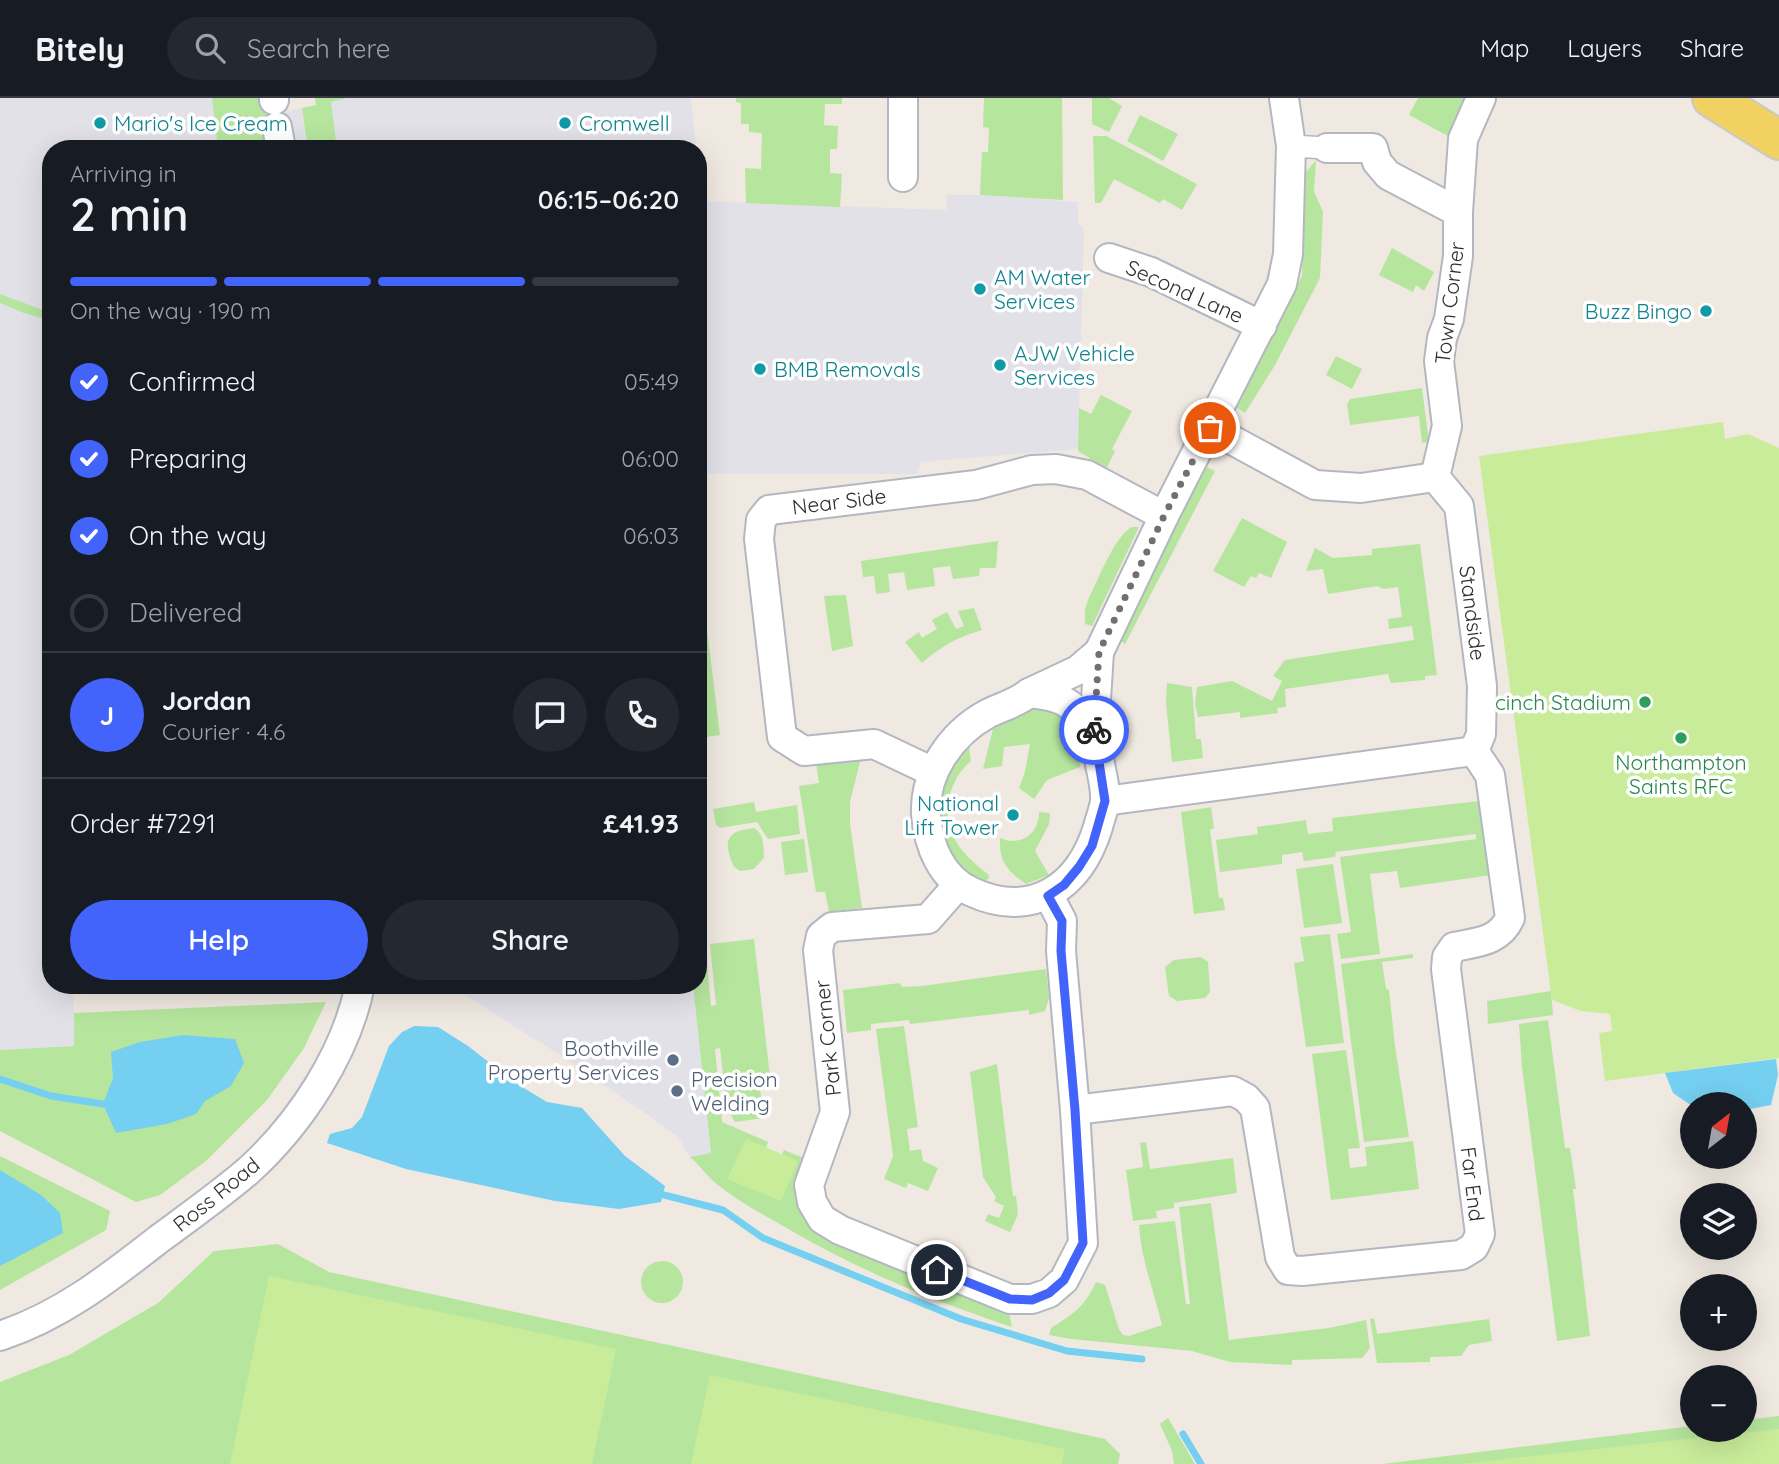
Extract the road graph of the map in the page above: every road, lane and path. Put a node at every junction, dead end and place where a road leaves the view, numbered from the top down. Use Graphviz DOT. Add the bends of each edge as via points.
graph roads {
  1 [pos="903,98"];
  2 [pos="1481,98"];
  3 [pos="1712,98"];
  4 [pos="1279,99"];
  5 [pos="1779,141"];
  6 [pos="1291,146"];
  7 [pos="1327,148"];
  8 [pos="903,177"];
  9 [pos="1458,212"];
  10 [pos="1109,258"];
  11 [pos="1262,326"];
  12 [pos="1210,428"];
  13 [pos="1435,477"];
  14 [pos="1164,516"];
  15 [pos="1098,657"];
  16 [pos="1029,693"];
  17 [pos="1094,731"];
  18 [pos="1474,751"];
  19 [pos="933,772"];
  20 [pos="1105,801"];
  21 [pos="958,885"];
  22 [pos="1048,896"];
  23 [pos="357,994"];
  24 [pos="1075,1110"];
  25 [pos="0,1336"];
  1 -- 8 [label="street"];
  2 -- 9 [label="street, Town Corner" via="1463,139"];
  3 -- 5 [label="main road"];
  4 -- 6 [label="street"];
  6 -- 7 [label="street, Town Corner"];
  6 -- 11 [label="street" via="1289,254 1282,284"];
  7 -- 9 [label="street, Town Corner" via="1373,148 1388,175"];
  9 -- 13 [label="street, Town Corner" via="1458,257 1439,361 1447,426"];
  10 -- 11 [label="street, Second Lane" via="1151,272"];
  11 -- 12 [label="street"];
  12 -- 13 [label="street" via="1315,485 1361,488"];
  12 -- 14 [label="street"];
  13 -- 18 [label="street, Standside" via="1459,506 1482,686 1481,734"];
  14 -- 15 [label="street"];
  14 -- 19 [label="street, Near Side" via="1087,475 1056,469 1032,470 976,485 769,510 761,520 759,539 782,737 804,751 874,744"];
  15 -- 16 [label="street"];
  15 -- 17 [label="street"];
  16 -- 17 [label="street" via="1069,704"];
  16 -- 19 [label="street" via="971,724 953,741"];
  17 -- 20 [label="street"];
  18 -- 20 [label="street"];
  18 -- 24 [label="street, Far End" via="1490,775 1510,918 1504,932 1454,947 1447,957 1480,1234 1474,1247 1461,1255 1288,1270 1280,1257 1255,1108 1246,1098 1233,1091"];
  19 -- 21 [label="street" via="927,830 942,868"];
  20 -- 22 [label="street" via="1092,846 1064,885"];
  21 -- 22 [label="street" via="1007,902"];
  21 -- 24 [label="street, Park Corner" via="929,919 832,927 821,936 818,950 835,1112 810,1185 812,1202 822,1219 839,1230 1010,1299 1032,1300 1064,1280 1083,1243"];
  22 -- 24 [label="street, Park Corner" via="1062,921"];
  23 -- 25 [label="street, Ross Road" via="346,1029 313,1093 249,1170 74,1303"];
}
